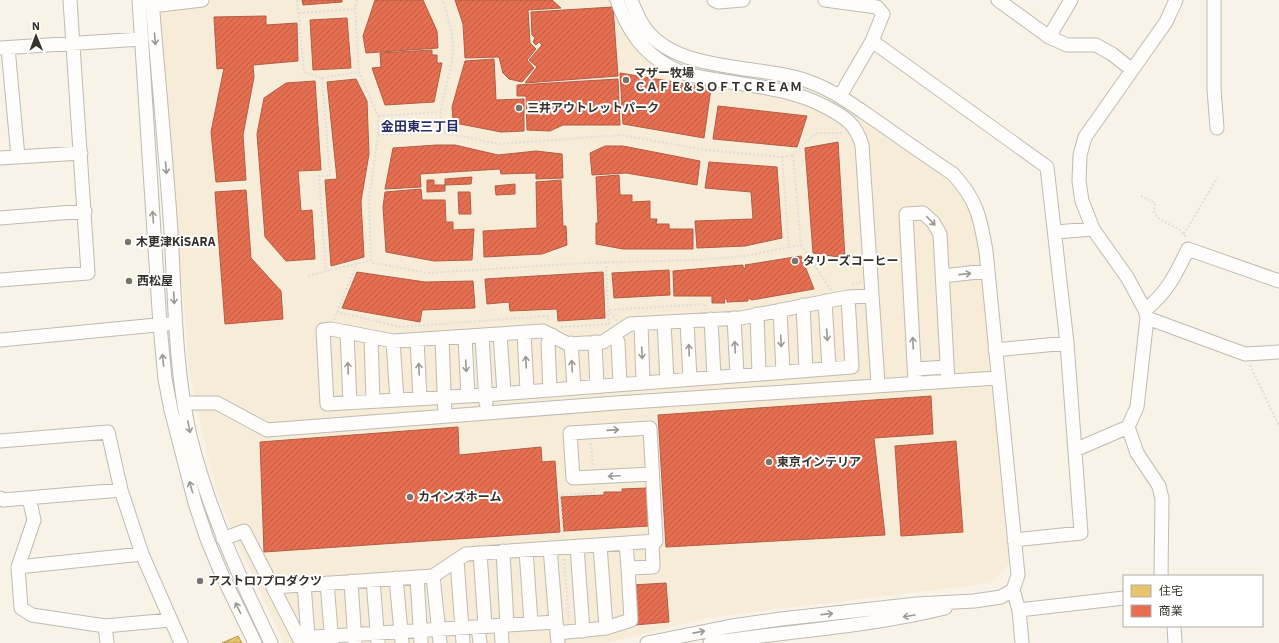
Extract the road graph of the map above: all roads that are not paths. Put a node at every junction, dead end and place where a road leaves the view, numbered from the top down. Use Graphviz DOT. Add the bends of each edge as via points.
graph roads {
  1 [pos="70,0"];
  2 [pos="139,0"];
  3 [pos="202,0"];
  4 [pos="617,0"];
  5 [pos="631,0"];
  6 [pos="714,0"];
  7 [pos="743,0"];
  8 [pos="825,0"];
  9 [pos="998,0"];
  10 [pos="1071,0"];
  11 [pos="1176,0"];
  12 [pos="1214,0"];
  13 [pos="152,3"];
  14 [pos="1049,37"];
  15 [pos="142,39"];
  16 [pos="872,41"];
  17 [pos="73,45"];
  18 [pos="4,48"];
  19 [pos="1132,69"];
  20 [pos="751,70"];
  21 [pos="748,85"];
  22 [pos="840,96"];
  23 [pos="1217,128"];
  24 [pos="81,152"];
  25 [pos="18,157"];
  26 [pos="0,158"];
  27 [pos="85,211"];
  28 [pos="0,218"];
  29 [pos="1093,229"];
  30 [pos="1055,232"];
  31 [pos="987,271"];
  32 [pos="942,276"];
  33 [pos="0,280"];
  34 [pos="1279,281"];
  35 [pos="846,290"];
  36 [pos="828,294"];
  37 [pos="872,296"];
  38 [pos="803,305"];
  39 [pos="780,310"];
  40 [pos="757,314"];
  41 [pos="1146,314"];
  42 [pos="710,315"];
  43 [pos="734,318"];
  44 [pos="688,321"];
  45 [pos="664,322"];
  46 [pos="176,323"];
  47 [pos="641,324"];
  48 [pos="160,325"];
  49 [pos="552,329"];
  50 [pos="618,331"];
  51 [pos="347,332"];
  52 [pos="524,332"];
  53 [pos="500,334"];
  54 [pos="482,336"];
  55 [pos="371,337"];
  56 [pos="465,337"];
  57 [pos="442,338"];
  58 [pos="0,340"];
  59 [pos="417,340"];
  60 [pos="393,341"];
  61 [pos="595,342"];
  62 [pos="1067,343"];
  63 [pos="571,344"];
  64 [pos="995,350"];
  65 [pos="1279,352"];
  66 [pos="947,367"];
  67 [pos="829,368"];
  68 [pos="806,370"];
  69 [pos="783,372"];
  70 [pos="762,373"];
  71 [pos="737,375"];
  72 [pos="915,376"];
  73 [pos="714,377"];
  74 [pos="695,378"];
  75 [pos="997,378"];
  76 [pos="948,380"];
  77 [pos="667,381"];
  78 [pos="643,382"];
  79 [pos="878,384"];
  80 [pos="608,385"];
  81 [pos="574,388"];
  82 [pos="550,390"];
  83 [pos="527,391"];
  84 [pos="766,392"];
  85 [pos="504,393"];
  86 [pos="485,395"];
  87 [pos="468,396"];
  88 [pos="444,397"];
  89 [pos="701,397"];
  90 [pos="420,398"];
  91 [pos="397,400"];
  92 [pos="373,401"];
  93 [pos="184,403"];
  94 [pos="350,403"];
  95 [pos="607,403"];
  96 [pos="486,413"];
  97 [pos="445,416"];
  98 [pos="1128,428"];
  99 [pos="0,441"];
  100 [pos="1075,450"];
  101 [pos="652,474"];
  102 [pos="121,490"];
  103 [pos="0,498"];
  104 [pos="29,498"];
  105 [pos="223,539"];
  106 [pos="1014,540"];
  107 [pos="652,541"];
  108 [pos="626,543"];
  109 [pos="600,545"];
  110 [pos="577,546"];
  111 [pos="550,548"];
  112 [pos="526,550"];
  113 [pos="503,551"];
  114 [pos="480,553"];
  115 [pos="142,554"];
  116 [pos="457,560"];
  117 [pos="18,567"];
  118 [pos="628,568"];
  119 [pos="1161,575"];
  120 [pos="417,576"];
  121 [pos="433,576"];
  122 [pos="396,578"];
  123 [pos="373,580"];
  124 [pos="351,581"];
  125 [pos="327,583"];
  126 [pos="304,584"];
  127 [pos="273,587"];
  128 [pos="1013,590"];
  129 [pos="1123,598"];
  130 [pos="974,601"];
  131 [pos="1019,610"];
  132 [pos="170,620"];
  133 [pos="531,624"];
  134 [pos="504,625"];
  135 [pos="105,626"];
  136 [pos="482,627"];
  137 [pos="1174,627"];
  138 [pos="462,628"];
  139 [pos="606,628"];
  140 [pos="439,629"];
  141 [pos="583,631"];
  142 [pos="557,633"];
  143 [pos="308,637"];
  144 [pos="401,637"];
  145 [pos="421,637"];
  146 [pos="378,638"];
  147 [pos="332,639"];
  148 [pos="355,639"];
  149 [pos="764,639"];
  150 [pos="107,643"];
  151 [pos="181,643"];
  152 [pos="255,643"];
  153 [pos="272,643"];
  154 [pos="440,643"];
  155 [pos="463,643"];
  156 [pos="480,643"];
  157 [pos="502,643"];
  158 [pos="647,643"];
  159 [pos="710,643"];
  160 [pos="1022,643"];
  161 [pos="1175,643"];
  1 -- 17 [label="street"];
  2 -- 15 [label="street"];
  3 -- 13 [label="street"];
  4 -- 21 [label="street" via="633,37 670,68 691,75"];
  5 -- 20 [label="street" via="641,23 656,40 673,52 702,62"];
  6 -- 7 [label="street"];
  8 -- 16 [label="street" via="877,7 883,14"];
  9 -- 14 [label="street"];
  10 -- 14 [label="street"];
  11 -- 19 [label="street" via="1166,22"];
  12 -- 23 [label="street" via="1214,89"];
  13 -- 46 [label="street, one-way"];
  14 -- 19 [label="street" via="1067,45 1096,46"];
  15 -- 17 [label="street"];
  48 -- 15 [label="street, one-way"];
  16 -- 22 [label="street"];
  16 -- 30 [label="street" via="1047,167"];
  17 -- 18 [label="street"];
  17 -- 24 [label="street"];
  18 -- 25 [label="street"];
  19 -- 29 [label="street" via="1085,137 1080,155 1079,181 1082,200"];
  20 -- 21 [label="street"];
  20 -- 22 [label="street" via="810,82"];
  21 -- 37 [label="street" via="808,98 835,111 853,124 862,145"];
  22 -- 31 [label="street" via="953,174 966,188 980,215"];
  24 -- 25 [label="street"];
  24 -- 27 [label="street"];
  25 -- 26 [label="street"];
  27 -- 28 [label="street"];
  27 -- 33 [label="street" via="88,273"];
  29 -- 30 [label="street"];
  29 -- 41 [label="street" via="1127,277"];
  30 -- 62 [label="street"];
  32 -- 31 [label="street, one-way"];
  31 -- 64 [label="street"];
  32 -- 66 [label="street"];
  72 -- 32 [label="street, one-way" via="906,214 923,213 933,222 940,234"];
  34 -- 41 [label="street" via="1188,249 1173,281"];
  35 -- 36 [label="street"];
  35 -- 37 [label="street"];
  35 -- 67 [label="street" via="852,367"];
  36 -- 38 [label="street"];
  36 -- 67 [label="street, one-way"];
  37 -- 79 [label="street"];
  38 -- 39 [label="street"];
  38 -- 68 [label="street"];
  39 -- 40 [label="street"];
  39 -- 69 [label="street, one-way"];
  40 -- 43 [label="street"];
  40 -- 70 [label="street"];
  41 -- 65 [label="street" via="1245,354"];
  41 -- 98 [label="street" via="1137,407"];
  42 -- 43 [label="street"];
  42 -- 44 [label="street"];
  42 -- 73 [label="street"];
  71 -- 43 [label="street, one-way"];
  44 -- 45 [label="street"];
  74 -- 44 [label="street, one-way"];
  45 -- 47 [label="street"];
  45 -- 77 [label="street"];
  46 -- 48 [label="street"];
  46 -- 93 [label="street"];
  47 -- 50 [label="street" via="630,324"];
  47 -- 78 [label="street, one-way"];
  48 -- 58 [label="street"];
  152 -- 48 [label="street, one-way" via="222,575 195,503 171,410"];
  49 -- 52 [label="street"];
  49 -- 63 [label="street"];
  49 -- 82 [label="street" via="548,343"];
  50 -- 61 [label="street" via="603,342"];
  50 -- 80 [label="street" via="618,342"];
  51 -- 55 [label="street"];
  94 -- 51 [label="street, one-way"];
  51 -- 94 [label="street" via="323,330 327,404"];
  52 -- 53 [label="street"];
  83 -- 52 [label="street, one-way"];
  53 -- 54 [label="street"];
  53 -- 85 [label="street"];
  54 -- 56 [label="street"];
  54 -- 86 [label="street"];
  55 -- 60 [label="street"];
  55 -- 92 [label="street"];
  56 -- 57 [label="street"];
  56 -- 87 [label="street, one-way"];
  57 -- 59 [label="street"];
  57 -- 88 [label="street"];
  59 -- 60 [label="street"];
  90 -- 59 [label="street, one-way"];
  60 -- 91 [label="street"];
  61 -- 63 [label="street"];
  61 -- 80 [label="street"];
  62 -- 64 [label="street"];
  62 -- 100 [label="street"];
  81 -- 63 [label="street, one-way"];
  64 -- 75 [label="street"];
  66 -- 72 [label="street"];
  66 -- 76 [label="street"];
  67 -- 68 [label="street"];
  68 -- 69 [label="street"];
  69 -- 70 [label="street"];
  70 -- 71 [label="street"];
  70 -- 84 [label="street"];
  71 -- 73 [label="street"];
  72 -- 76 [label="street"];
  72 -- 79 [label="street"];
  73 -- 74 [label="street"];
  74 -- 77 [label="street"];
  74 -- 89 [label="street"];
  75 -- 76 [label="street"];
  75 -- 106 [label="street"];
  77 -- 78 [label="street"];
  78 -- 80 [label="street"];
  79 -- 84 [label="street"];
  80 -- 81 [label="street"];
  80 -- 95 [label="street"];
  81 -- 82 [label="street"];
  82 -- 83 [label="street"];
  83 -- 85 [label="street"];
  84 -- 89 [label="street"];
  85 -- 86 [label="street"];
  86 -- 87 [label="street"];
  86 -- 96 [label="street"];
  87 -- 88 [label="street"];
  88 -- 90 [label="street"];
  88 -- 97 [label="street"];
  89 -- 95 [label="street"];
  90 -- 91 [label="street"];
  91 -- 92 [label="street"];
  92 -- 94 [label="street"];
  93 -- 97 [label="street" via="217,403 267,430"];
  93 -- 105 [label="street, one-way" via="190,436 206,492"];
  95 -- 96 [label="street"];
  96 -- 97 [label="street"];
  98 -- 100 [label="street"];
  98 -- 119 [label="street" via="1137,453 1159,486 1162,500"];
  99 -- 102 [label="street" via="108,432"];
  100 -- 106 [label="street" via="1081,533"];
  101 -- 101 [label="street, one-way" via="572,478 570,433 650,428"];
  101 -- 107 [label="street" via="656,541"];
  102 -- 104 [label="street"];
  102 -- 115 [label="street"];
  103 -- 104 [label="street"];
  104 -- 117 [label="street" via="34,520"];
  105 -- 127 [label="street" via="244,531"];
  105 -- 153 [label="street"];
  106 -- 128 [label="street" via="1018,575"];
  107 -- 108 [label="street"];
  107 -- 118 [label="street" via="653,567"];
  108 -- 109 [label="street"];
  108 -- 118 [label="street"];
  109 -- 110 [label="street"];
  109 -- 139 [label="street"];
  110 -- 111 [label="street"];
  110 -- 141 [label="street"];
  111 -- 112 [label="street"];
  111 -- 142 [label="street"];
  112 -- 113 [label="street"];
  112 -- 133 [label="street"];
  113 -- 114 [label="street"];
  113 -- 134 [label="street"];
  114 -- 116 [label="street" via="466,554"];
  114 -- 136 [label="street"];
  115 -- 117 [label="street"];
  115 -- 132 [label="street"];
  116 -- 121 [label="street"];
  116 -- 138 [label="street"];
  117 -- 135 [label="street" via="21,608 32,615"];
  118 -- 139 [label="street" via="631,620"];
  120 -- 121 [label="street"];
  120 -- 122 [label="street"];
  120 -- 145 [label="street"];
  121 -- 140 [label="street"];
  122 -- 123 [label="street"];
  122 -- 144 [label="street"];
  123 -- 124 [label="street"];
  123 -- 146 [label="street"];
  124 -- 125 [label="street"];
  124 -- 148 [label="street"];
  125 -- 126 [label="street"];
  125 -- 147 [label="street"];
  126 -- 127 [label="street"];
  126 -- 143 [label="street"];
  127 -- 143 [label="street" via="299,638"];
  128 -- 130 [label="street" via="1001,597"];
  128 -- 131 [label="street"];
  129 -- 131 [label="street"];
  130 -- 149 [label="street, one-way" via="919,615"];
  158 -- 130 [label="street, one-way" via="774,620 917,604"];
  131 -- 160 [label="street"];
  132 -- 135 [label="street"];
  132 -- 151 [label="street"];
  133 -- 134 [label="street"];
  133 -- 142 [label="street"];
  134 -- 136 [label="street"];
  134 -- 157 [label="street"];
  135 -- 150 [label="street"];
  136 -- 138 [label="street"];
  136 -- 156 [label="street"];
  137 -- 161 [label="street"];
  138 -- 140 [label="street"];
  138 -- 155 [label="street"];
  139 -- 141 [label="street"];
  140 -- 145 [label="street"];
  140 -- 154 [label="street"];
  141 -- 142 [label="street"];
  143 -- 147 [label="street"];
  144 -- 145 [label="street"];
  144 -- 146 [label="street"];
  146 -- 148 [label="street"];
  147 -- 148 [label="street"];
  149 -- 159 [label="street"];
}
